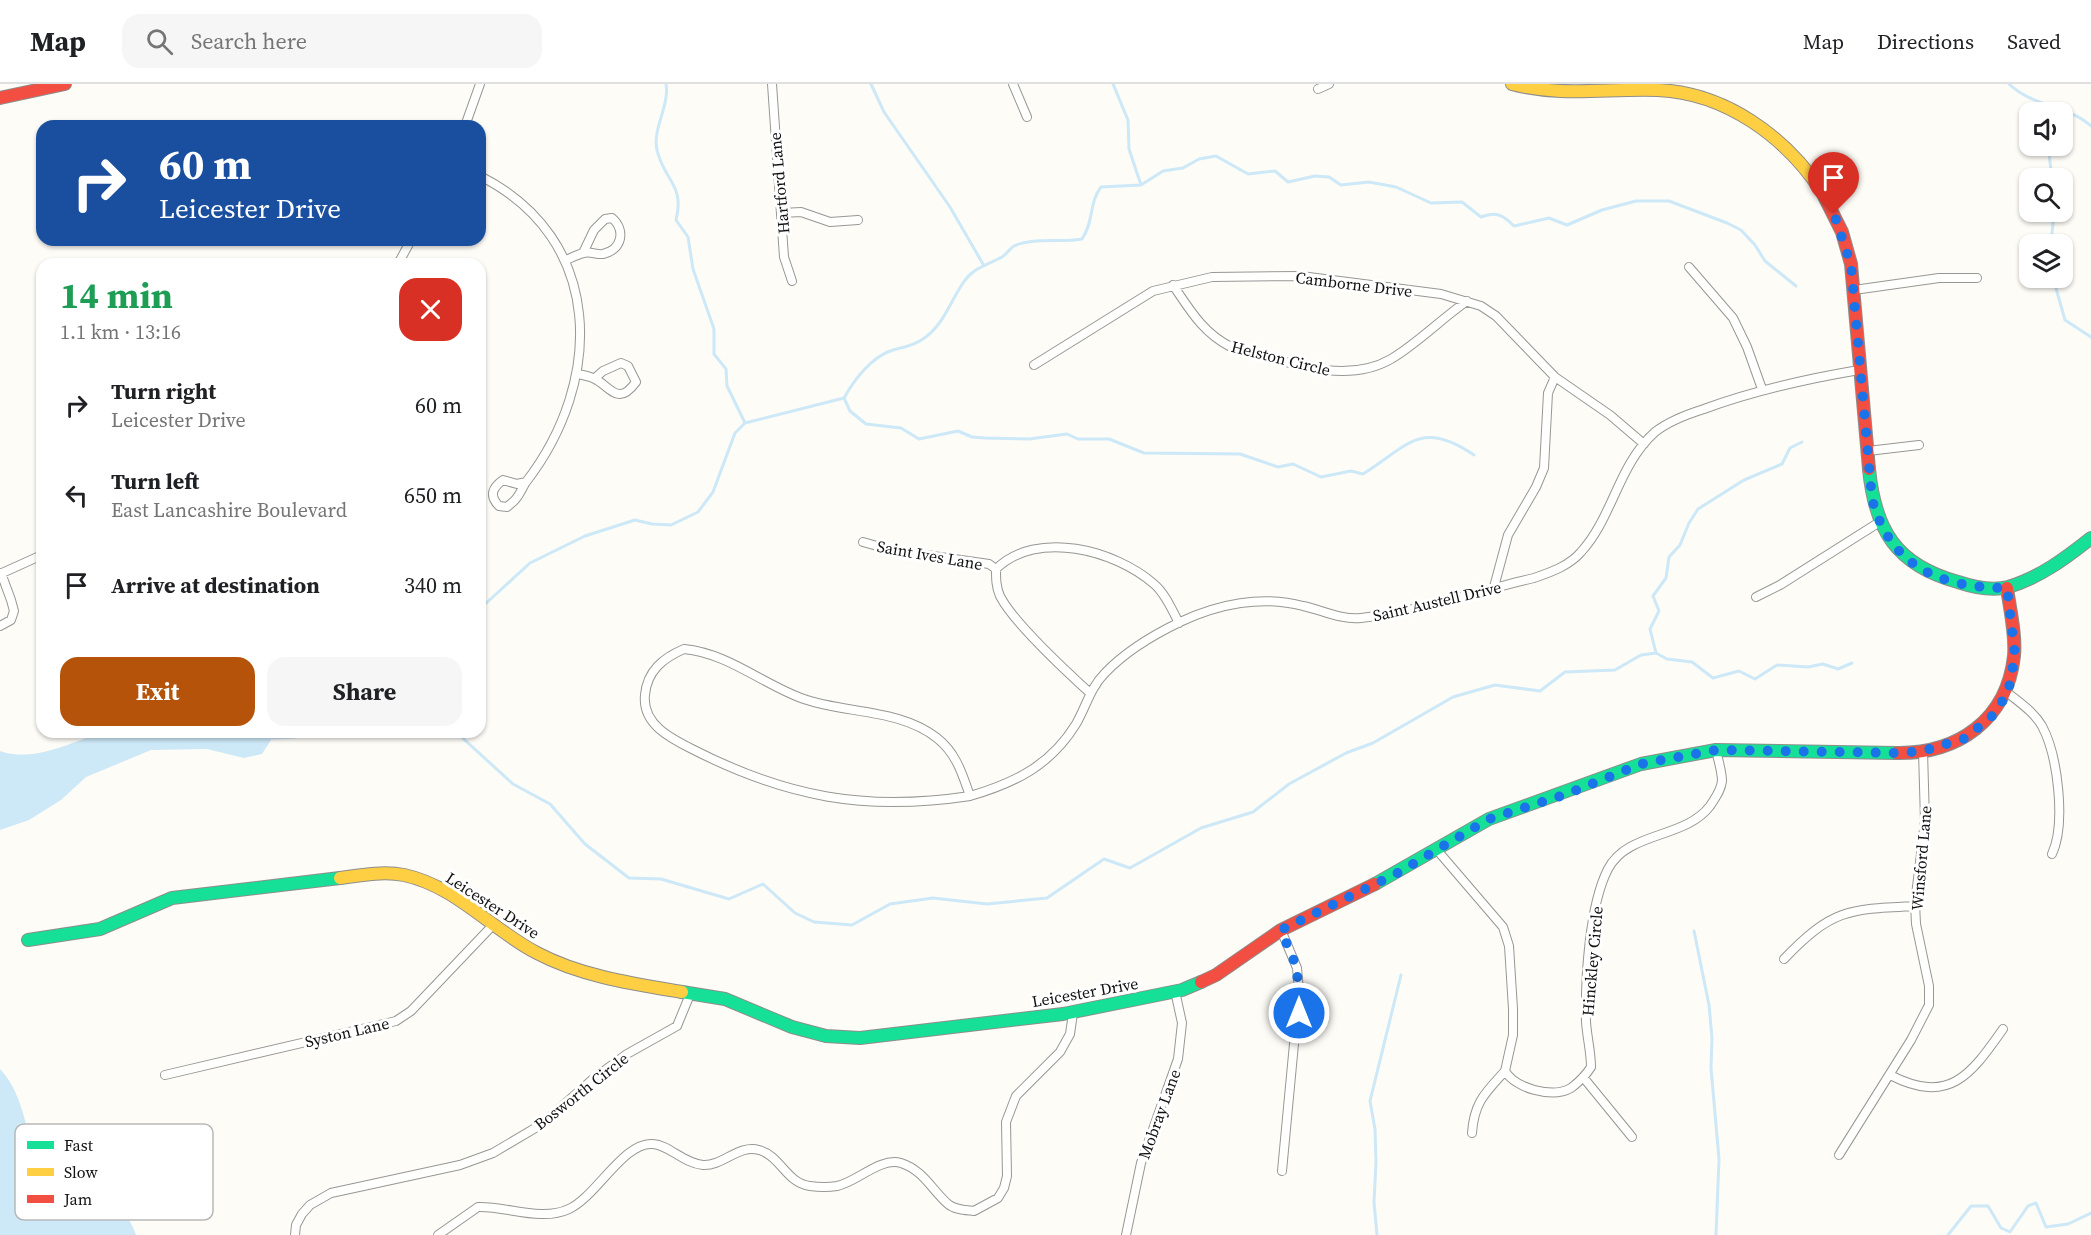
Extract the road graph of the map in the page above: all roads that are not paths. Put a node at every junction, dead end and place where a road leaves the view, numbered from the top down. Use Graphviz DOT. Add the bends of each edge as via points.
graph roads {
  1 [pos="65,84"];
  2 [pos="480,84"];
  3 [pos="771,84"];
  4 [pos="1013,84"];
  5 [pos="1329,84"];
  6 [pos="1512,84"];
  7 [pos="1611,87"];
  8 [pos="1318,89"];
  9 [pos="0,98"];
  10 [pos="1027,117"];
  11 [pos="467,120"];
  12 [pos="486,179"];
  13 [pos="782,213"];
  14 [pos="858,220"];
  15 [pos="583,253"];
  16 [pos="566,260"];
  17 [pos="1689,267"];
  18 [pos="1977,278"];
  19 [pos="792,281"];
  20 [pos="1173,285"];
  21 [pos="1854,290"];
  22 [pos="1467,301"];
  23 [pos="1034,365"];
  24 [pos="1859,370"];
  25 [pos="578,374"];
  26 [pos="1555,377"];
  27 [pos="595,378"];
  28 [pos="1762,389"];
  29 [pos="1644,444"];
  30 [pos="1919,445"];
  31 [pos="1868,451"];
  32 [pos="526,482"];
  33 [pos="1878,523"];
  34 [pos="2091,538"];
  35 [pos="862,543"];
  36 [pos="36,557"];
  37 [pos="996,569"];
  38 [pos="1,571"];
  39 [pos="1494,587"];
  40 [pos="2007,588"];
  41 [pos="1756,597"];
  42 [pos="1179,622"];
  43 [pos="0,626"];
  44 [pos="1090,693"];
  45 [pos="2008,693"];
  46 [pos="1716,750"];
  47 [pos="1923,751"];
  48 [pos="970,796"];
  49 [pos="1437,850"];
  50 [pos="2052,854"];
  51 [pos="1915,906"];
  52 [pos="493,925"];
  53 [pos="1281,930"];
  54 [pos="28,940"];
  55 [pos="1784,959"];
  56 [pos="1176,991"];
  57 [pos="691,992"];
  58 [pos="1072,1013"];
  59 [pos="2003,1029"];
  60 [pos="1505,1071"];
  61 [pos="165,1075"];
  62 [pos="1890,1075"];
  63 [pos="1583,1077"];
  64 [pos="1472,1132"];
  65 [pos="1632,1137"];
  66 [pos="1839,1155"];
  67 [pos="1282,1171"];
  68 [pos="295,1235"];
  69 [pos="438,1235"];
  70 [pos="1126,1235"];
  1 -- 9 [label="street"];
  2 -- 11 [label="street"];
  3 -- 13 [label="street, Hartford Lane"];
  4 -- 10 [label="street"];
  5 -- 8 [label="street"];
  6 -- 7 [label="street" via="1552,93"];
  7 -- 21 [label="street" via="1701,98 1761,126 1789,148 1820,187 1834,214 1851,265"];
  12 -- 16 [label="street" via="532,211"];
  13 -- 14 [label="street" via="801,213 830,222"];
  13 -- 19 [label="street, Hartford Lane" via="784,257"];
  15 -- 15 [label="street" via="602,254 616,246 621,236 618,223 612,218 599,224"];
  15 -- 16 [label="street"];
  16 -- 25 [label="street" via="580,316"];
  17 -- 28 [label="street" via="1733,318"];
  18 -- 21 [label="street" via="1939,278"];
  20 -- 22 [label="street, Camborne Drive" via="1212,277 1301,276 1441,294"];
  20 -- 22 [label="street, Helston Circle" via="1215,339 1231,347 1333,371 1354,372 1390,360"];
  20 -- 23 [label="street, Camborne Drive" via="1133,302"];
  21 -- 24 [label="street"];
  22 -- 26 [label="street, Camborne Drive" via="1496,316"];
  24 -- 28 [label="street, Saint Austell Drive"];
  24 -- 31 [label="street"];
  25 -- 27 [label="street"];
  25 -- 32 [label="street" via="559,432"];
  26 -- 29 [label="street, Camborne Drive"];
  26 -- 39 [label="street" via="1548,393 1544,468 1508,535"];
  27 -- 27 [label="street" via="617,394 625,393 636,382 628,366 621,363"];
  28 -- 29 [label="street, Saint Austell Drive" via="1683,416"];
  29 -- 39 [label="street, Saint Austell Drive" via="1581,553 1560,568"];
  30 -- 31 [label="street"];
  31 -- 33 [label="street"];
  33 -- 40 [label="street" via="1895,549 1915,566 1939,578 1977,588"];
  33 -- 41 [label="street"];
  34 -- 40 [label="street" via="2042,573"];
  35 -- 37 [label="street, Saint Ives Lane" via="989,564"];
  36 -- 38 [label="street"];
  37 -- 42 [label="street" via="1014,555 1031,550 1068,548 1088,552 1107,558 1155,585"];
  37 -- 44 [label="street" via="995,582 1001,598"];
  38 -- 43 [label="street" via="14,611 11,620"];
  39 -- 42 [label="street, Saint Austell Drive" via="1358,619 1276,601 1214,608"];
  40 -- 45 [label="street, Leicester Drive" via="2015,655"];
  42 -- 44 [label="street, Saint Austell Drive" via="1126,654"];
  44 -- 48 [label="street, Saint Austell Drive" via="1077,723 1059,748 1035,770 1006,785"];
  45 -- 47 [label="street, Leicester Drive" via="1992,716 1966,738"];
  45 -- 50 [label="street" via="2041,724 2055,762 2059,840"];
  46 -- 47 [label="street, Leicester Drive" via="1867,754"];
  46 -- 49 [label="street, Leicester Drive" via="1641,764 1567,794 1489,819"];
  46 -- 63 [label="street, Hinckley Circle" via="1722,780 1704,813 1688,826 1626,850 1609,867 1599,890 1586,993 1591,1067"];
  47 -- 51 [label="street, Winsford Lane" via="1925,821"];
  48 -- 48 [label="street, Saint Austell Drive" via="942,800 854,800 806,794 749,777 669,737 649,718 647,682 669,656 684,649 706,651 802,698 907,723 936,736 955,756"];
  49 -- 53 [label="street, Leicester Drive"];
  49 -- 60 [label="street" via="1503,927 1509,946 1513,1035"];
  51 -- 55 [label="street" via="1848,911 1816,928"];
  51 -- 62 [label="street, Winsford Lane" via="1929,1005"];
  52 -- 54 [label="street, Leicester Drive" via="439,889 404,875 370,874 172,898 100,929"];
  52 -- 57 [label="street, Leicester Drive" via="538,954 573,968"];
  52 -- 61 [label="street, Syston Lane" via="411,1011 396,1020"];
  53 -- 56 [label="street, Leicester Drive" via="1216,975"];
  53 -- 67 [label="street" via="1297,968 1299,991"];
  56 -- 58 [label="street, Leicester Drive"];
  56 -- 70 [label="street, Mobray Lane" via="1182,1023 1178,1059 1141,1163"];
  57 -- 58 [label="street, Leicester Drive" via="725,999 792,1027 843,1039"];
  57 -- 68 [label="street, Bosworth Circle" via="677,1026 618,1061 542,1124 493,1153 460,1164 330,1193 302,1214"];
  58 -- 69 [label="street" via="1070,1034 1060,1052 1016,1096 1006,1122 1004,1188 998,1198 974,1211 950,1206 932,1184 913,1168 898,1162 879,1166 837,1186 809,1186 788,1175 758,1149 747,1149 706,1165 693,1164 653,1144 629,1152 588,1197 568,1210 548,1214 478,1207"];
  59 -- 62 [label="street" via="1982,1058 1958,1081 1926,1089"];
  60 -- 63 [label="street" via="1521,1086 1544,1091 1569,1089"];
  60 -- 64 [label="street" via="1481,1098 1473,1114"];
  62 -- 66 [label="street, Winsford Lane"];
  63 -- 65 [label="street"];
}
